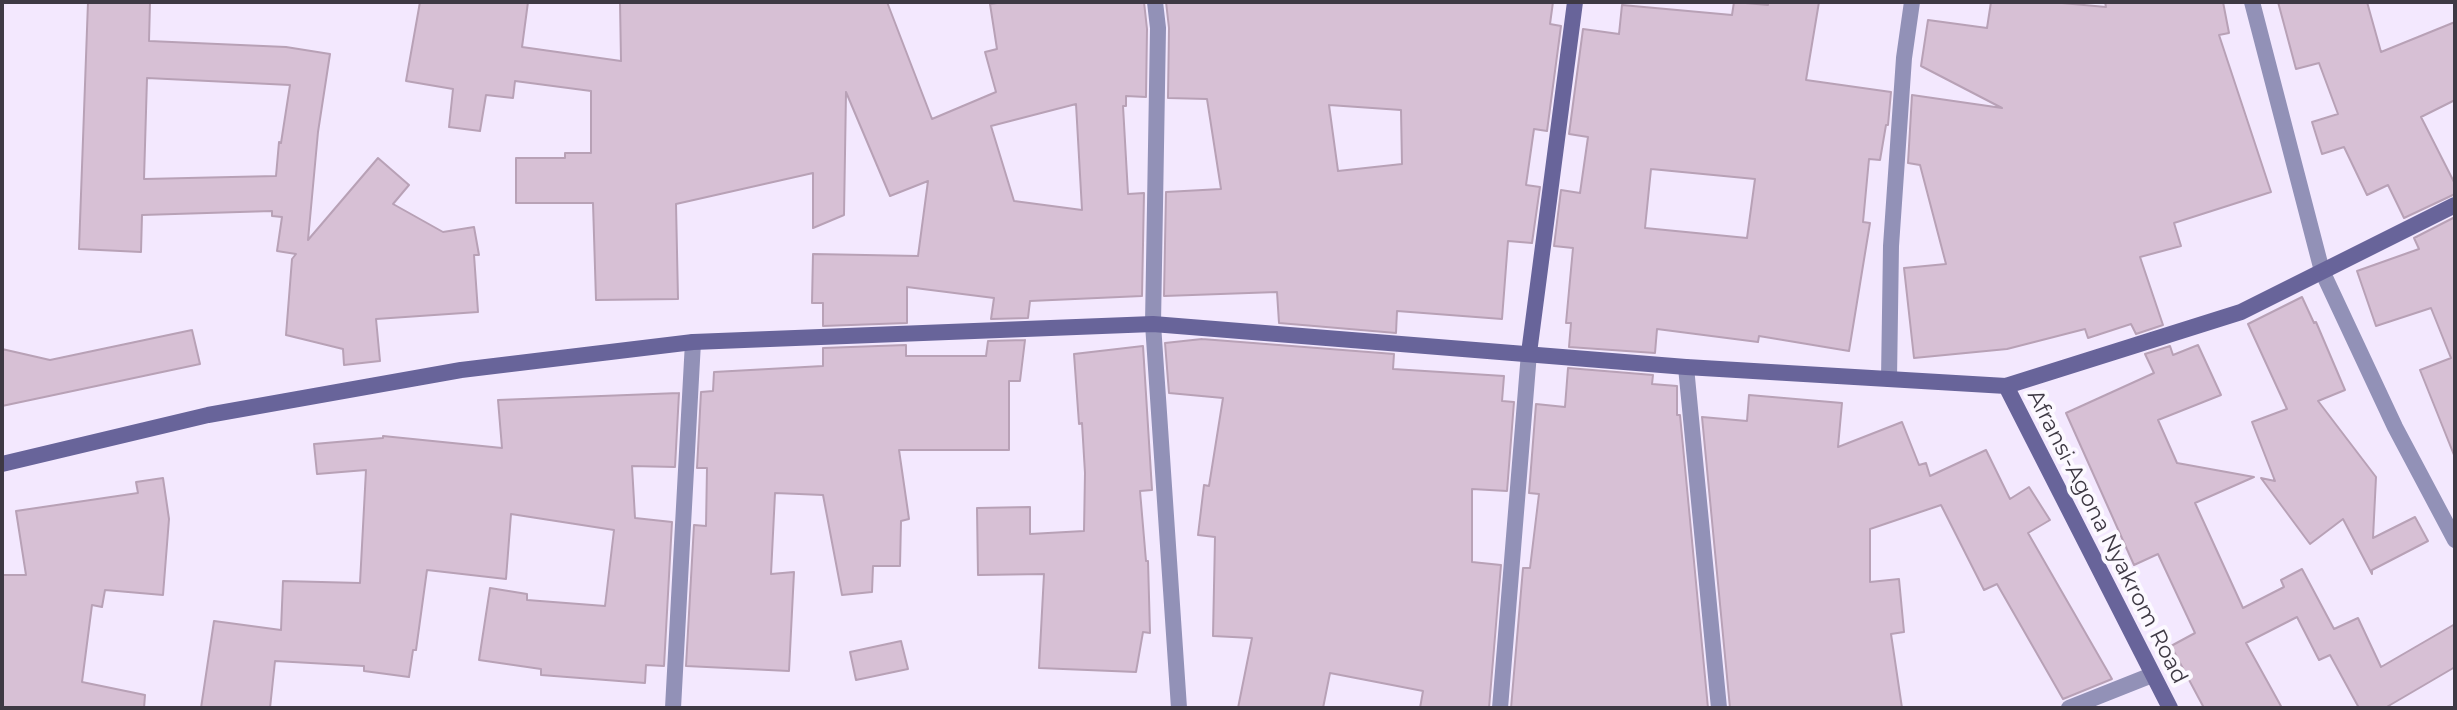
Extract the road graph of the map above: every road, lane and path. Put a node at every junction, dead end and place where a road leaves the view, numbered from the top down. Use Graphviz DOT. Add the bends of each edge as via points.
graph roads {
  1 [pos="1155,2"];
  2 [pos="1575,2"];
  3 [pos="1912,2"];
  4 [pos="2252,2"];
  5 [pos="2455,205"];
  6 [pos="2322,271"];
  7 [pos="1153,324"];
  8 [pos="693,342"];
  9 [pos="1529,353"];
  10 [pos="1686,367"];
  11 [pos="1889,379"];
  12 [pos="2006,386"];
  13 [pos="2,464"];
  14 [pos="2455,540"];
  15 [pos="2152,675"];
  16 [pos="673,708"];
  17 [pos="1179,708"];
  18 [pos="1500,708"];
  19 [pos="1719,708"];
  20 [pos="2069,708"];
  21 [pos="2170,708"];
  1 -- 7 [label="street"];
  2 -- 9 [label="street"];
  3 -- 11 [label="street" via="1891,246"];
  4 -- 6 [label="street"];
  5 -- 6 [label="street"];
  6 -- 12 [label="street" via="2241,312"];
  6 -- 14 [label="street"];
  7 -- 8 [label="street"];
  7 -- 9 [label="street"];
  7 -- 17 [label="street"];
  8 -- 13 [label="street" via="461,370 208,415"];
  8 -- 16 [label="street"];
  9 -- 10 [label="street"];
  9 -- 18 [label="street"];
  10 -- 11 [label="street"];
  10 -- 19 [label="street"];
  11 -- 12 [label="street"];
  12 -- 15 [label="street, Afransi-Agona Nyakrom Road"];
  15 -- 20 [label="street"];
  15 -- 21 [label="street, Afransi-Agona Nyakrom Road"];
}
